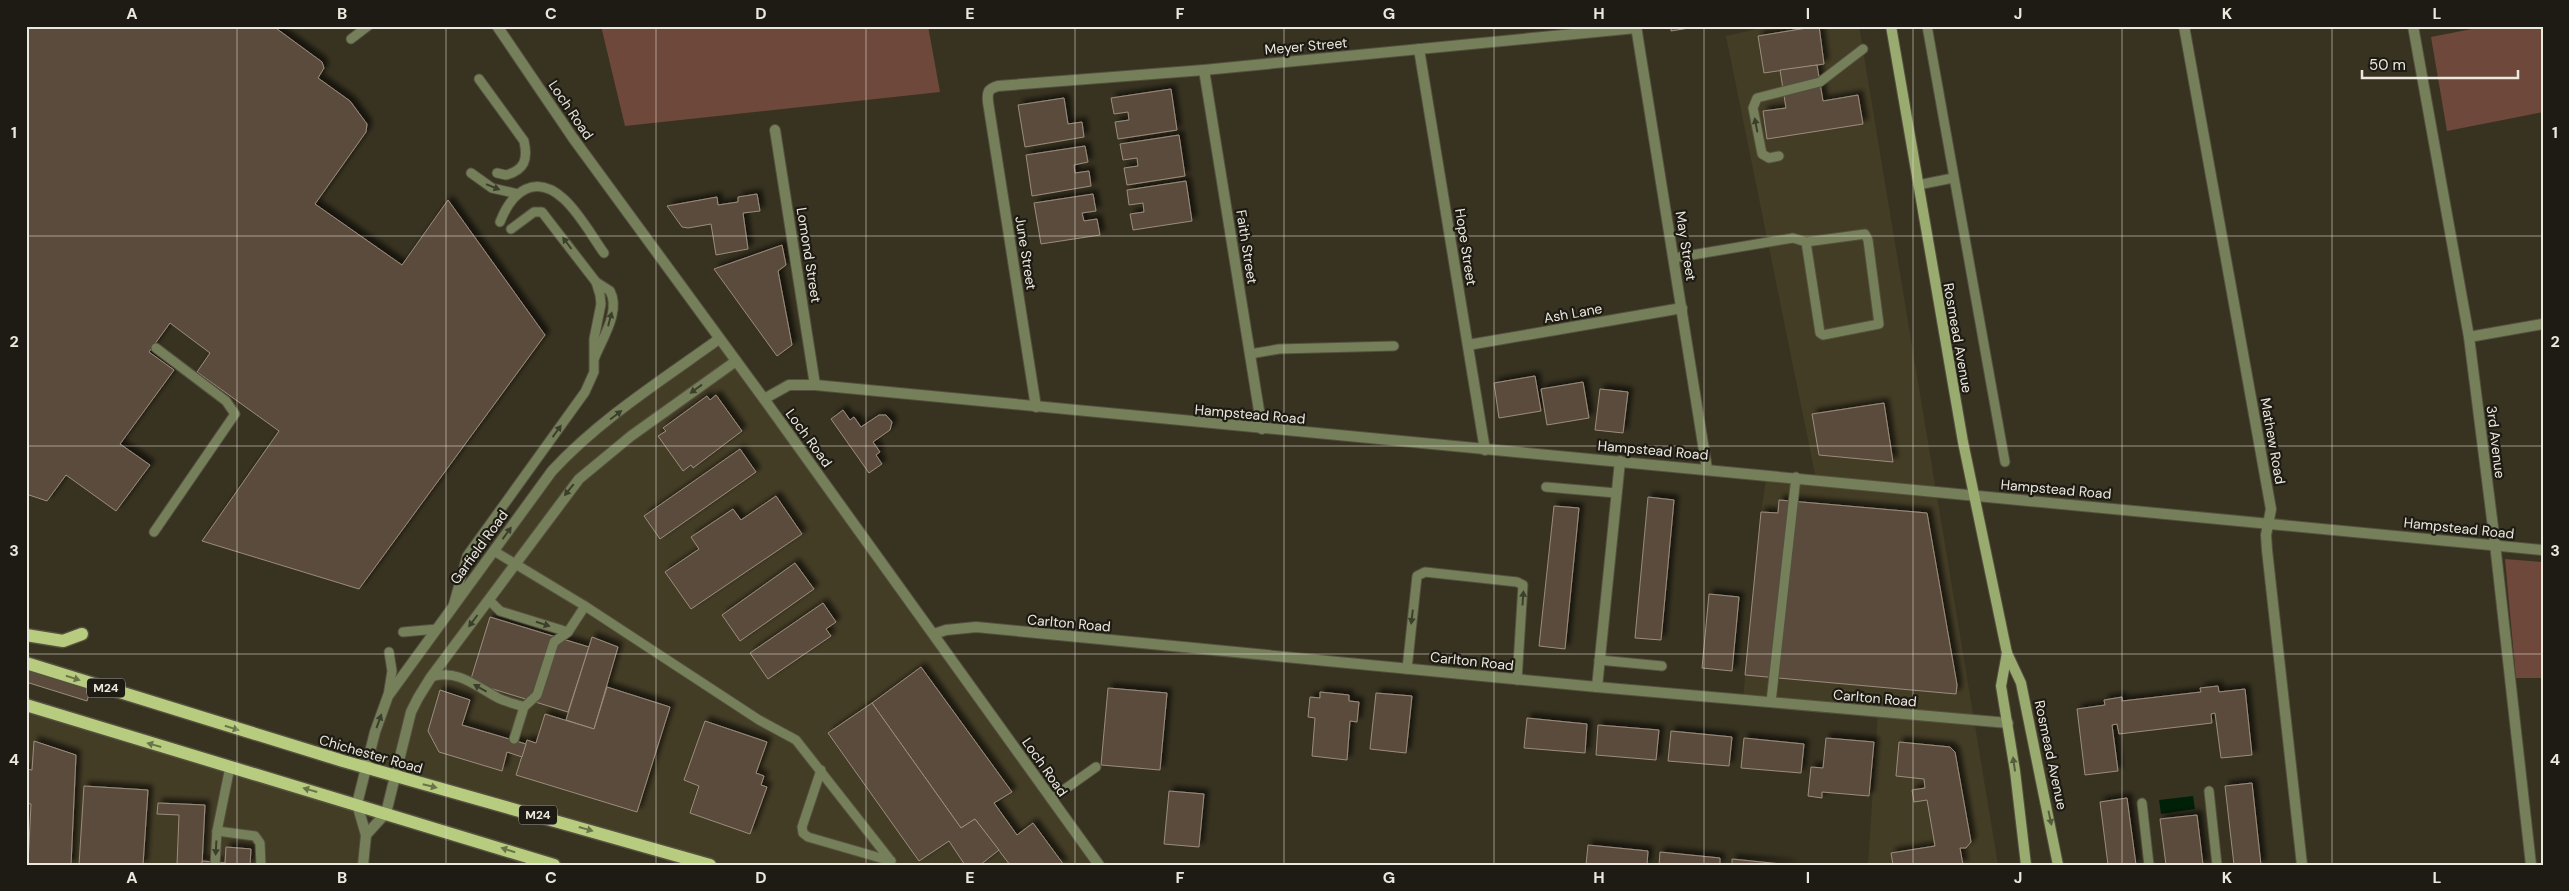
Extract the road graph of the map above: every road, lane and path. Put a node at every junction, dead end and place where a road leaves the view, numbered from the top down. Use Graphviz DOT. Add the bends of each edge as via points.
graph roads {
  1 [pos="368,26"];
  2 [pos="497,26"];
  3 [pos="1891,26"];
  4 [pos="1928,26"];
  5 [pos="2184,26"];
  6 [pos="2413,26"];
  7 [pos="1636,27"];
  8 [pos="351,39"];
  9 [pos="1419,49"];
  10 [pos="1863,49"];
  11 [pos="1204,70"];
  12 [pos="479,79"];
  13 [pos="988,102"];
  14 [pos="775,130"];
  15 [pos="1779,156"];
  16 [pos="471,172"];
  17 [pos="497,173"];
  18 [pos="1953,178"];
  19 [pos="1918,185"];
  20 [pos="518,194"];
  21 [pos="500,222"];
  22 [pos="511,229"];
  23 [pos="1806,242"];
  24 [pos="604,253"];
  25 [pos="1674,258"];
  26 [pos="1682,308"];
  27 [pos="2543,324"];
  28 [pos="2469,337"];
  29 [pos="720,339"];
  30 [pos="1468,345"];
  31 [pos="1394,346"];
  32 [pos="156,348"];
  33 [pos="1250,354"];
  34 [pos="736,361"];
  35 [pos="815,385"];
  36 [pos="764,399"];
  37 [pos="1036,407"];
  38 [pos="1262,429"];
  39 [pos="1485,450"];
  40 [pos="1620,461"];
  41 [pos="2005,462"];
  42 [pos="1707,469"];
  43 [pos="1796,477"];
  44 [pos="1546,487"];
  45 [pos="1616,493"];
  46 [pos="1974,495"];
  47 [pos="2268,523"];
  48 [pos="154,532"];
  49 [pos="2495,546"];
  50 [pos="2543,550"];
  51 [pos="494,551"];
  52 [pos="515,564"];
  53 [pos="490,600"];
  54 [pos="453,606"];
  55 [pos="585,606"];
  56 [pos="437,629"];
  57 [pos="403,632"];
  58 [pos="568,632"];
  59 [pos="82,634"];
  60 [pos="934,634"];
  61 [pos="26,635"];
  62 [pos="389,652"];
  63 [pos="2007,653"];
  64 [pos="1599,660"];
  65 [pos="26,663"];
  66 [pos="1662,666"];
  67 [pos="1407,669"];
  68 [pos="431,677"];
  69 [pos="1517,680"];
  70 [pos="1596,687"];
  71 [pos="388,696"];
  72 [pos="1770,702"];
  73 [pos="26,705"];
  74 [pos="524,707"];
  75 [pos="2008,723"];
  76 [pos="514,739"];
  77 [pos="230,767"];
  78 [pos="1096,767"];
  79 [pos="366,768"];
  80 [pos="821,770"];
  81 [pos="395,776"];
  82 [pos="2209,790"];
  83 [pos="1051,799"];
  84 [pos="2142,803"];
  85 [pos="357,804"];
  86 [pos="386,813"];
  87 [pos="217,831"];
  88 [pos="366,835"];
  89 [pos="2054,842"];
  90 [pos="2543,864"];
  91 [pos="215,865"];
  92 [pos="262,865"];
  93 [pos="363,865"];
  94 [pos="554,865"];
  95 [pos="710,865"];
  96 [pos="1099,865"];
  97 [pos="2026,865"];
  98 [pos="2051,865"];
  99 [pos="2058,865"];
  100 [pos="2149,865"];
  101 [pos="2217,865"];
  102 [pos="2302,865"];
  103 [pos="2531,865"];
  104 [pos="2537,865"];
  1 -- 8 [label="lane"];
  2 -- 29 [label="street, Loch Road" via="573,138"];
  3 -- 19 [label="main road, Rosmead Avenue"];
  4 -- 18 [label="lane"];
  5 -- 47 [label="street, Mathew Road" via="2269,495"];
  6 -- 28 [label="street, 3rd Avenue"];
  7 -- 9 [label="street, Meyer Street"];
  7 -- 25 [label="street, May Street"];
  9 -- 11 [label="street, Meyer Street"];
  9 -- 30 [label="street, Hope Street"];
  15 -- 10 [label="lane, one-way" via="1769,158 1762,154 1753,108 1757,98 1820,82"];
  11 -- 13 [label="street, Meyer Street" via="998,86 988,91"];
  11 -- 33 [label="street, Faith Street"];
  12 -- 17 [label="lane" via="524,142 526,152 522,168 506,175"];
  13 -- 37 [label="street, June Street"];
  14 -- 35 [label="street, Lomond Street"];
  16 -- 20 [label="lane, one-way" via="492,188"];
  18 -- 19 [label="lane"];
  18 -- 41 [label="lane"];
  19 -- 46 [label="main road, Rosmead Avenue"];
  20 -- 21 [label="lane"];
  20 -- 24 [label="lane" via="538,185 557,192"];
  54 -- 22 [label="lane, one-way" via="467,556 592,379 594,339 601,304 596,282 542,212 534,212"];
  23 -- 23 [label="lane" via="1865,234 1879,324 1820,333"];
  23 -- 25 [label="lane" via="1793,238"];
  25 -- 26 [label="street, May Street"];
  26 -- 30 [label="street, Ash Lane"];
  26 -- 42 [label="street, May Street"];
  27 -- 28 [label="street"];
  28 -- 49 [label="street, 3rd Avenue"];
  29 -- 34 [label="street, Loch Road"];
  51 -- 29 [label="street, Garfield Road, one-way" via="568,453"];
  30 -- 39 [label="street, Hope Street"];
  31 -- 33 [label="lane" via="1279,349"];
  32 -- 48 [label="lane" via="226,401 235,414"];
  33 -- 38 [label="street, Faith Street"];
  34 -- 36 [label="street, Loch Road"];
  34 -- 52 [label="street, one-way" via="631,436 579,479"];
  35 -- 36 [label="street, Hampstead Road" via="789,385"];
  35 -- 37 [label="street, Hampstead Road"];
  36 -- 60 [label="street, Loch Road"];
  37 -- 38 [label="street, Hampstead Road"];
  38 -- 39 [label="street, Hampstead Road"];
  39 -- 40 [label="street, Hampstead Road"];
  40 -- 42 [label="street, Hampstead Road"];
  40 -- 45 [label="street"];
  42 -- 43 [label="street, Hampstead Road"];
  43 -- 46 [label="street, Hampstead Road"];
  43 -- 72 [label="lane"];
  44 -- 45 [label="lane"];
  45 -- 64 [label="street"];
  46 -- 47 [label="street, Hampstead Road"];
  46 -- 63 [label="main road, Rosmead Avenue"];
  47 -- 49 [label="street, Hampstead Road"];
  47 -- 102 [label="street, Mathew Road" via="2267,550"];
  49 -- 50 [label="street, Hampstead Road"];
  49 -- 103 [label="street, 3rd Avenue"];
  51 -- 52 [label="lane"];
  51 -- 54 [label="street, Garfield Road"];
  52 -- 53 [label="street"];
  52 -- 55 [label="lane"];
  53 -- 58 [label="lane, one-way" via="500,611"];
  53 -- 68 [label="street, one-way"];
  54 -- 56 [label="street, Garfield Road"];
  55 -- 58 [label="lane"];
  55 -- 80 [label="lane" via="706,687 796,740"];
  56 -- 57 [label="lane"];
  56 -- 71 [label="street, Garfield Road"];
  58 -- 74 [label="lane" via="554,642 537,695"];
  59 -- 61 [label="main road" via="63,640"];
  60 -- 67 [label="street, Carlton Road" via="976,628"];
  60 -- 83 [label="street, Loch Road"];
  62 -- 71 [label="lane" via="392,671"];
  63 -- 75 [label="main road, Rosmead Avenue" via="2001,686"];
  63 -- 89 [label="main road, Rosmead Avenue, one-way" via="2021,683"];
  64 -- 66 [label="lane"];
  64 -- 70 [label="street"];
  65 -- 79 [label="main road, Chichester Road / M24, one-way"];
  67 -- 69 [label="street, Carlton Road"];
  69 -- 67 [label="lane, one-way" via="1523,585 1431,573 1417,576"];
  74 -- 68 [label="lane, one-way" via="501,700 456,675 447,673"];
  68 -- 81 [label="street" via="411,712"];
  69 -- 70 [label="street, Carlton Road"];
  70 -- 72 [label="street, Carlton Road"];
  79 -- 71 [label="street, Garfield Road, one-way"];
  72 -- 75 [label="street, Carlton Road"];
  77 -- 73 [label="main road, one-way"];
  74 -- 76 [label="lane"];
  97 -- 75 [label="main road, Rosmead Avenue, one-way"];
  85 -- 77 [label="main road, one-way"];
  77 -- 87 [label="lane"];
  78 -- 83 [label="lane"];
  79 -- 81 [label="main road, Chichester Road / M24"];
  79 -- 85 [label="street, Garfield Road"];
  80 -- 80 [label="lane" via="861,820 891,861 803,833 802,827"];
  81 -- 86 [label="street"];
  81 -- 95 [label="main road, Chichester Road / M24, one-way"];
  82 -- 101 [label="lane"];
  83 -- 96 [label="street, Loch Road"];
  84 -- 100 [label="lane"];
  85 -- 86 [label="main road"];
  85 -- 88 [label="street"];
  86 -- 88 [label="street"];
  94 -- 86 [label="main road, one-way"];
  87 -- 91 [label="lane, one-way"];
  87 -- 92 [label="lane" via="255,836 260,843"];
  88 -- 93 [label="street"];
  89 -- 98 [label="main road"];
  89 -- 99 [label="main road, Rosmead Avenue"];
  90 -- 104 [label="street"];
}
